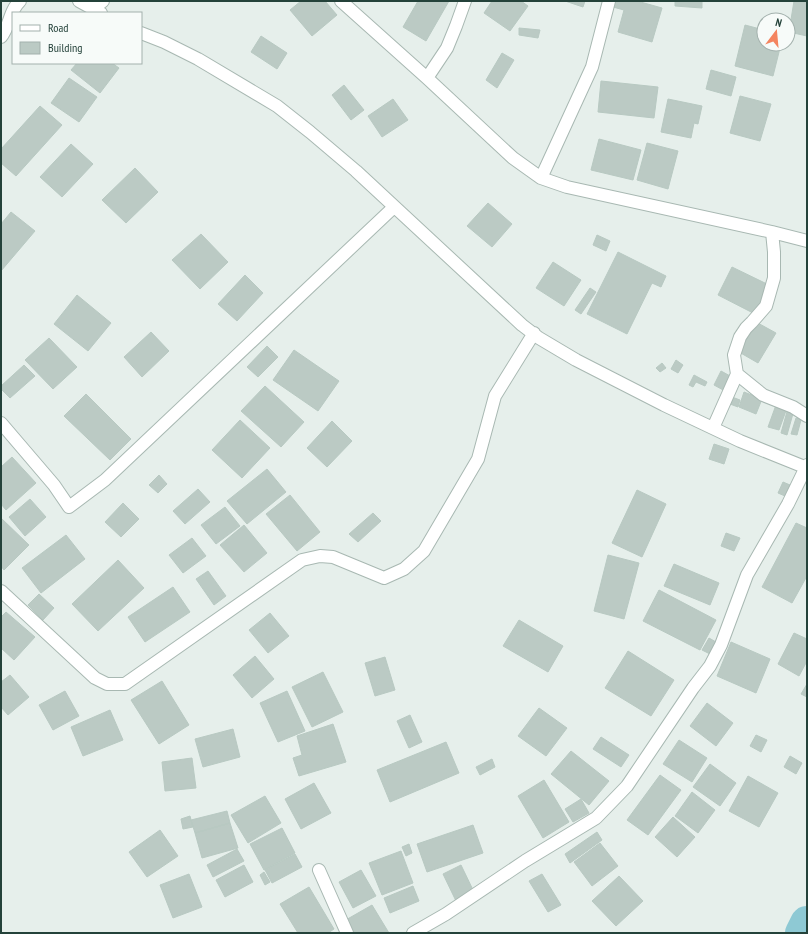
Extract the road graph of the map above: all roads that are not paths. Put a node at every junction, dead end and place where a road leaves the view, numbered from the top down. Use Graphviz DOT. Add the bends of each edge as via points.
graph roads {
  1 [pos="20,1"];
  2 [pos="79,1"];
  3 [pos="103,1"];
  4 [pos="341,1"];
  5 [pos="465,1"];
  6 [pos="609,1"];
  7 [pos="97,11"];
  8 [pos="12,12"];
  9 [pos="12,13"];
  10 [pos="142,33"];
  11 [pos="1,37"];
  12 [pos="427,78"];
  13 [pos="541,178"];
  14 [pos="394,207"];
  15 [pos="772,232"];
  16 [pos="807,241"];
  17 [pos="534,333"];
  18 [pos="737,374"];
  19 [pos="807,416"];
  20 [pos="1,423"];
  21 [pos="713,428"];
  22 [pos="807,467"];
  23 [pos="1,591"];
  24 [pos="319,870"];
  25 [pos="347,933"];
  26 [pos="413,933"];
  1 -- 8 [label="street"];
  2 -- 7 [label="street"];
  3 -- 7 [label="street"];
  4 -- 12 [label="street"];
  5 -- 12 [label="street" via="447,48"];
  6 -- 13 [label="street" via="592,67"];
  9 -- 11 [label="street"];
  10 -- 14 [label="street" via="198,59 277,106 350,166"];
  12 -- 13 [label="street" via="513,158"];
  13 -- 15 [label="street" via="568,187"];
  14 -- 17 [label="street" via="522,325"];
  14 -- 20 [label="street" via="105,480 69,507 54,485"];
  15 -- 16 [label="street"];
  15 -- 18 [label="street" via="774,278 766,306 746,328 737,346 734,355"];
  17 -- 21 [label="street" via="576,360"];
  17 -- 23 [label="street" via="495,396 478,459 424,551 404,569 384,578 333,557 320,556 302,560 125,684 107,684 95,678"];
  18 -- 19 [label="street" via="763,395 794,407"];
  18 -- 21 [label="street"];
  21 -- 22 [label="street"];
  22 -- 26 [label="street" via="747,575 721,645 710,666 627,786 596,818 525,860 446,914"];
  24 -- 25 [label="street"];
}
